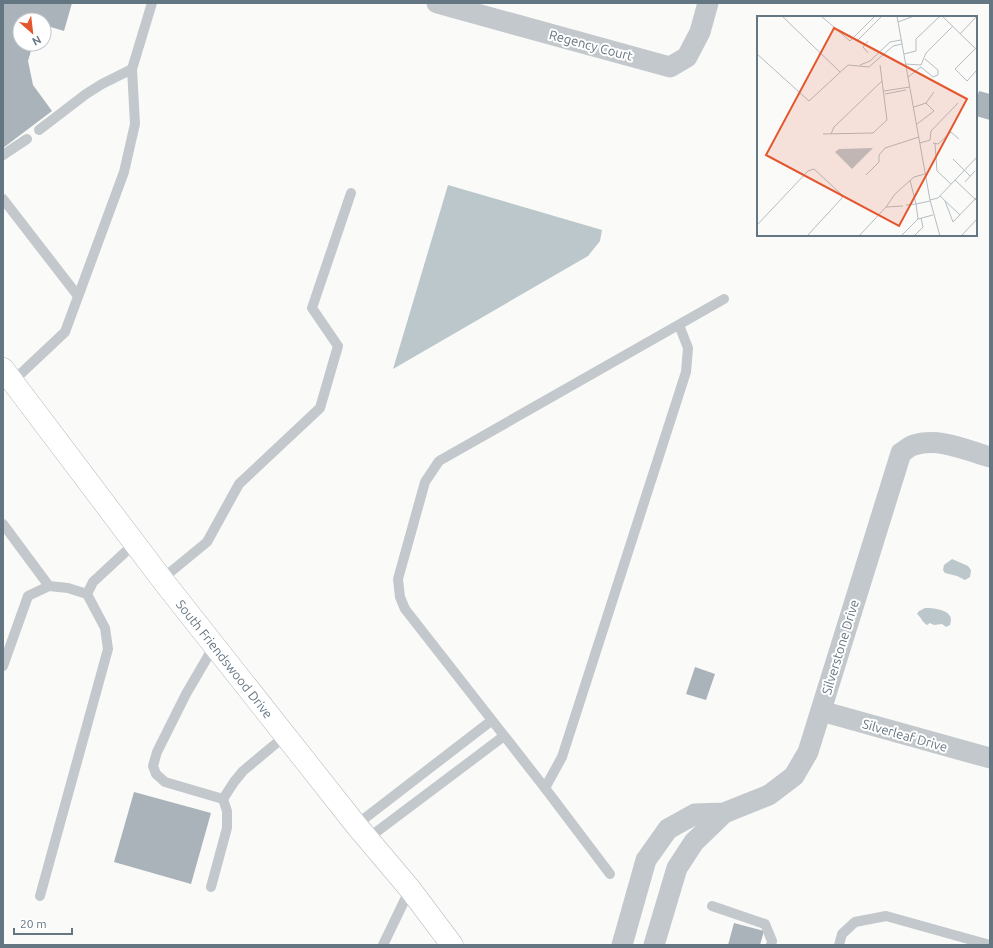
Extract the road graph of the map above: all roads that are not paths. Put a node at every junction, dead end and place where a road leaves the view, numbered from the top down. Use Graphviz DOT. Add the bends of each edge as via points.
graph roads {
  1 [pos="152,3"];
  2 [pos="437,3"];
  3 [pos="708,3"];
  4 [pos="132,69"];
  5 [pos="39,130"];
  6 [pos="27,139"];
  7 [pos="3,155"];
  8 [pos="351,193"];
  9 [pos="3,199"];
  10 [pos="78,296"];
  11 [pos="724,299"];
  12 [pos="679,325"];
  13 [pos="8,375"];
  14 [pos="990,456"];
  15 [pos="3,524"];
  16 [pos="134,543"];
  17 [pos="162,579"];
  18 [pos="49,586"];
  19 [pos="87,594"];
  20 [pos="214,646"];
  21 [pos="3,666"];
  22 [pos="820,711"];
  23 [pos="491,720"];
  24 [pos="285,736"];
  25 [pos="504,736"];
  26 [pos="990,758"];
  27 [pos="545,788"];
  28 [pos="223,799"];
  29 [pos="724,812"];
  30 [pos="361,832"];
  31 [pos="610,874"];
  32 [pos="211,887"];
  33 [pos="410,888"];
  34 [pos="40,896"];
  35 [pos="712,906"];
  36 [pos="771,943"];
  37 [pos="383,945"];
  38 [pos="452,945"];
  39 [pos="622,945"];
  40 [pos="654,945"];
  41 [pos="839,945"];
  42 [pos="990,945"];
  1 -- 4 [label="lane"];
  2 -- 3 [label="street, Regency Court" via="670,67 687,57 700,32"];
  4 -- 5 [label="lane" via="86,94"];
  4 -- 10 [label="lane" via="135,124 124,172"];
  6 -- 7 [label="lane"];
  8 -- 17 [label="lane" via="312,308 338,346 320,408 239,484 206,542"];
  9 -- 10 [label="lane"];
  10 -- 13 [label="lane" via="65,332"];
  11 -- 12 [label="lane"];
  12 -- 23 [label="lane" via="439,461 426,482 398,578 400,596 405,609"];
  12 -- 27 [label="lane" via="688,348 686,372 562,757"];
  13 -- 16 [label="main road, South Friendswood Drive"];
  14 -- 22 [label="street, Silverstone Drive" via="930,442 912,445 901,454"];
  15 -- 18 [label="lane"];
  16 -- 17 [label="main road, South Friendswood Drive"];
  16 -- 19 [label="lane" via="93,582"];
  17 -- 20 [label="main road, South Friendswood Drive"];
  18 -- 19 [label="lane"];
  18 -- 21 [label="lane" via="28,596"];
  19 -- 34 [label="lane" via="105,628 108,649"];
  20 -- 24 [label="main road, South Friendswood Drive"];
  20 -- 28 [label="lane" via="186,694 157,752 153,766 156,774 165,782"];
  22 -- 26 [label="street, Silverleaf Drive"];
  22 -- 29 [label="street, Silverstone Drive" via="808,752 794,776 769,796"];
  23 -- 25 [label="lane"];
  23 -- 30 [label="lane"];
  24 -- 28 [label="lane" via="243,771"];
  24 -- 30 [label="main road, South Friendswood Drive"];
  25 -- 27 [label="lane"];
  25 -- 30 [label="lane"];
  27 -- 31 [label="lane"];
  28 -- 32 [label="lane" via="227,811 227,828"];
  29 -- 39 [label="street, Silverstone Drive" via="695,814 668,829 646,860"];
  29 -- 40 [label="street, Silverstone Drive" via="694,842 677,868"];
  30 -- 33 [label="main road, South Friendswood Drive"];
  33 -- 37 [label="lane"];
  33 -- 38 [label="main road, South Friendswood Drive"];
  35 -- 36 [label="lane" via="765,924"];
  41 -- 42 [label="lane" via="842,934 855,922 886,916"];
}
